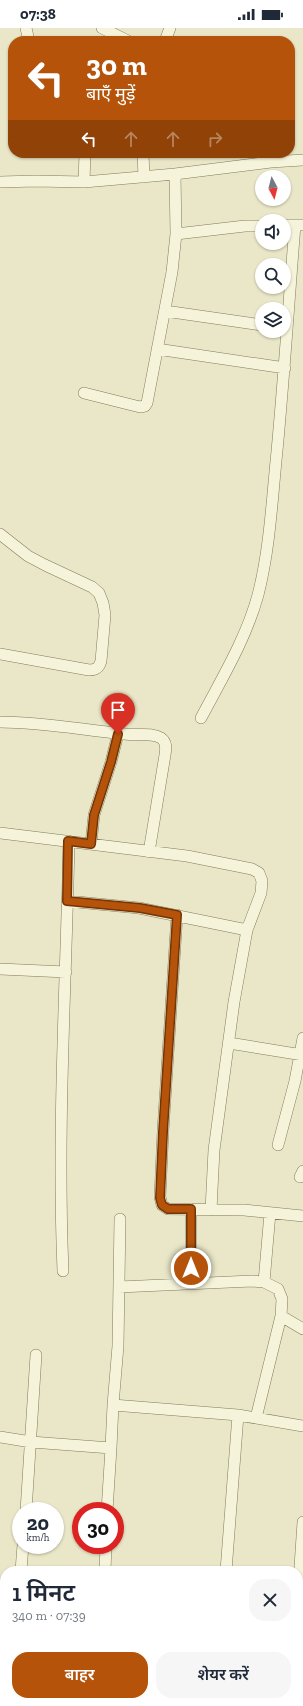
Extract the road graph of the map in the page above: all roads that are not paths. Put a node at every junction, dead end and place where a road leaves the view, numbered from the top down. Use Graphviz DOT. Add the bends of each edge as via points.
graph roads {
  1 [pos="102,28"];
  2 [pos="118,36"];
  3 [pos="85,158"];
  4 [pos="143,158"];
  5 [pos="265,158"];
  6 [pos="282,158"];
  7 [pos="303,160"];
  8 [pos="175,174"];
  9 [pos="144,177"];
  10 [pos="0,182"];
  11 [pos="84,182"];
  12 [pos="299,225"];
  13 [pos="255,226"];
  14 [pos="176,234"];
  15 [pos="289,302"];
  16 [pos="165,311"];
  17 [pos="255,324"];
  18 [pos="286,338"];
  19 [pos="157,349"];
  20 [pos="285,368"];
  21 [pos="84,393"];
  22 [pos="0,534"];
  23 [pos="0,654"];
  24 [pos="201,718"];
  25 [pos="0,722"];
  26 [pos="118,734"];
  27 [pos="0,833"];
  28 [pos="68,841"];
  29 [pos="91,844"];
  30 [pos="149,852"];
  31 [pos="67,901"];
  32 [pos="177,915"];
  33 [pos="247,930"];
  34 [pos="0,969"];
  35 [pos="66,972"];
  36 [pos="303,1038"];
  37 [pos="229,1043"];
  38 [pos="301,1055"];
  39 [pos="278,1145"];
  40 [pos="191,1209"];
  41 [pos="211,1210"];
  42 [pos="270,1213"];
  43 [pos="303,1216"];
  44 [pos="120,1219"];
  45 [pos="63,1271"];
  46 [pos="264,1282"];
  47 [pos="191,1283"];
  48 [pos="119,1287"];
  49 [pos="281,1316"];
  50 [pos="303,1329"];
  51 [pos="36,1355"];
  52 [pos="113,1405"];
  53 [pos="238,1415"];
  54 [pos="256,1418"];
  55 [pos="303,1426"];
  56 [pos="0,1437"];
  57 [pos="31,1442"];
  58 [pos="111,1448"];
  59 [pos="27,1502"];
  60 [pos="108,1502"];
  61 [pos="303,1522"];
  62 [pos="22,1554"];
  63 [pos="106,1554"];
  64 [pos="21,1566"];
  65 [pos="105,1566"];
  66 [pos="226,1566"];
  67 [pos="300,1566"];
  1 -- 2 [label="street"];
  3 -- 11 [label="street"];
  4 -- 9 [label="street"];
  5 -- 8 [label="street"];
  6 -- 7 [label="street"];
  8 -- 9 [label="street"];
  8 -- 14 [label="street"];
  9 -- 11 [label="street"];
  10 -- 11 [label="street"];
  12 -- 15 [label="street"];
  13 -- 14 [label="street"];
  14 -- 16 [label="street"];
  16 -- 17 [label="street"];
  16 -- 19 [label="street"];
  18 -- 20 [label="street"];
  19 -- 20 [label="street"];
  19 -- 21 [label="street" via="147,403 144,406 140,408"];
  20 -- 24 [label="street" via="272,505 258,595 242,638"];
  22 -- 23 [label="street" via="28,556 99,593 105,615 101,661 96,670"];
  25 -- 26 [label="street"];
  26 -- 29 [label="street" via="94,815"];
  26 -- 30 [label="street" via="155,735 166,745"];
  27 -- 28 [label="street"];
  28 -- 29 [label="street"];
  28 -- 31 [label="street"];
  29 -- 30 [label="street"];
  30 -- 33 [label="street" via="187,856 252,869 259,873 262,881 261,893"];
  31 -- 32 [label="street" via="140,908"];
  31 -- 35 [label="street"];
  32 -- 33 [label="street"];
  32 -- 40 [label="street" via="160,1198 162,1205 168,1209"];
  33 -- 37 [label="street"];
  34 -- 35 [label="street"];
  35 -- 45 [label="street" via="62,1039"];
  36 -- 38 [label="street"];
  37 -- 38 [label="street"];
  37 -- 41 [label="street" via="214,1150"];
  38 -- 39 [label="street"];
  40 -- 41 [label="street"];
  40 -- 47 [label="street"];
  41 -- 42 [label="street"];
  42 -- 43 [label="street"];
  42 -- 46 [label="street"];
  44 -- 48 [label="street"];
  46 -- 47 [label="street"];
  46 -- 49 [label="street" via="278,1289 282,1299"];
  47 -- 48 [label="street"];
  48 -- 52 [label="street"];
  49 -- 50 [label="street"];
  49 -- 54 [label="street"];
  51 -- 57 [label="street"];
  52 -- 53 [label="street"];
  52 -- 58 [label="street"];
  53 -- 54 [label="street"];
  53 -- 66 [label="street"];
  54 -- 55 [label="street"];
  56 -- 57 [label="street"];
  57 -- 58 [label="street"];
  57 -- 59 [label="street"];
  58 -- 60 [label="street"];
  61 -- 67 [label="street"];
  62 -- 64 [label="street"];
  63 -- 65 [label="street"];
}
